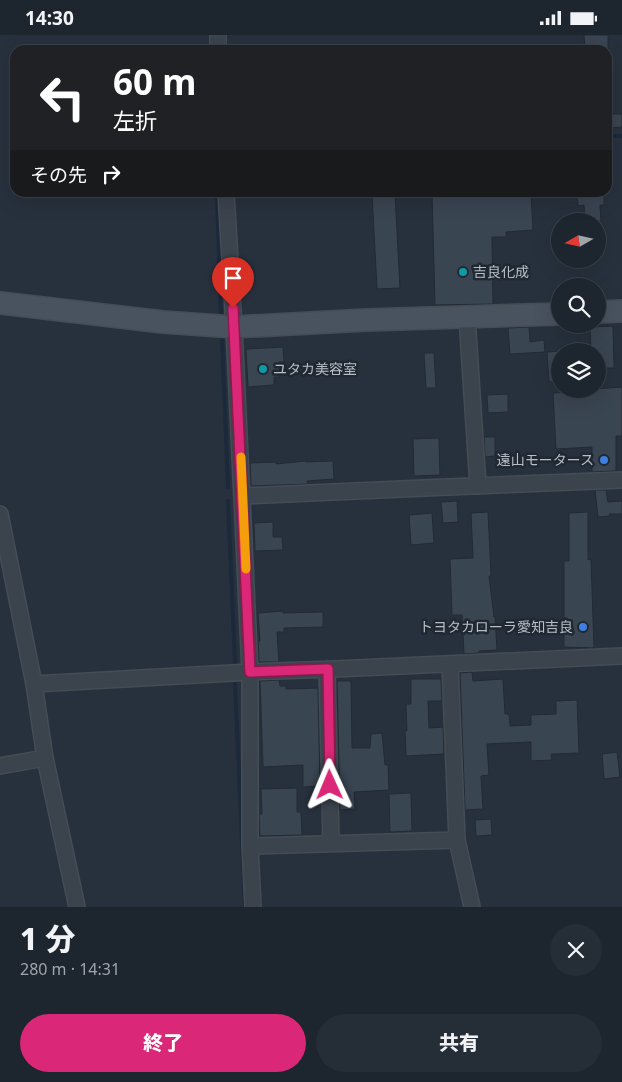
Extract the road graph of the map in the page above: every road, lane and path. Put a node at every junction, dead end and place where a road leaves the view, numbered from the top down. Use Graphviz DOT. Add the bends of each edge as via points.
graph roads {
  1 [pos="226,197"];
  2 [pos="0,303"];
  3 [pos="622,311"];
  4 [pos="606,312"];
  5 [pos="551,314"];
  6 [pos="467,317"];
  7 [pos="234,327"];
  8 [pos="622,480"];
  9 [pos="478,486"];
  10 [pos="242,496"];
  11 [pos="0,514"];
  12 [pos="2,530"];
  13 [pos="622,656"];
  14 [pos="450,664"];
  15 [pos="328,669"];
  16 [pos="250,672"];
  17 [pos="34,685"];
  18 [pos="45,757"];
  19 [pos="0,766"];
  20 [pos="457,839"];
  21 [pos="331,843"];
  22 [pos="250,846"];
  23 [pos="77,907"];
  24 [pos="253,907"];
  25 [pos="472,907"];
  1 -- 7 [label="street"];
  2 -- 7 [label="street"];
  3 -- 4 [label="street"];
  5 -- 6 [label="street"];
  6 -- 7 [label="street"];
  6 -- 9 [label="street"];
  7 -- 10 [label="street"];
  8 -- 9 [label="street"];
  9 -- 10 [label="street"];
  10 -- 16 [label="street"];
  11 -- 12 [label="street"];
  12 -- 17 [label="street"];
  13 -- 14 [label="street"];
  14 -- 15 [label="street"];
  14 -- 20 [label="street"];
  15 -- 16 [label="street"];
  15 -- 21 [label="street"];
  16 -- 17 [label="street"];
  16 -- 22 [label="street"];
  17 -- 18 [label="street"];
  18 -- 19 [label="street"];
  18 -- 23 [label="street"];
  20 -- 21 [label="street"];
  20 -- 25 [label="street"];
  21 -- 22 [label="street"];
  22 -- 24 [label="street"];
}
